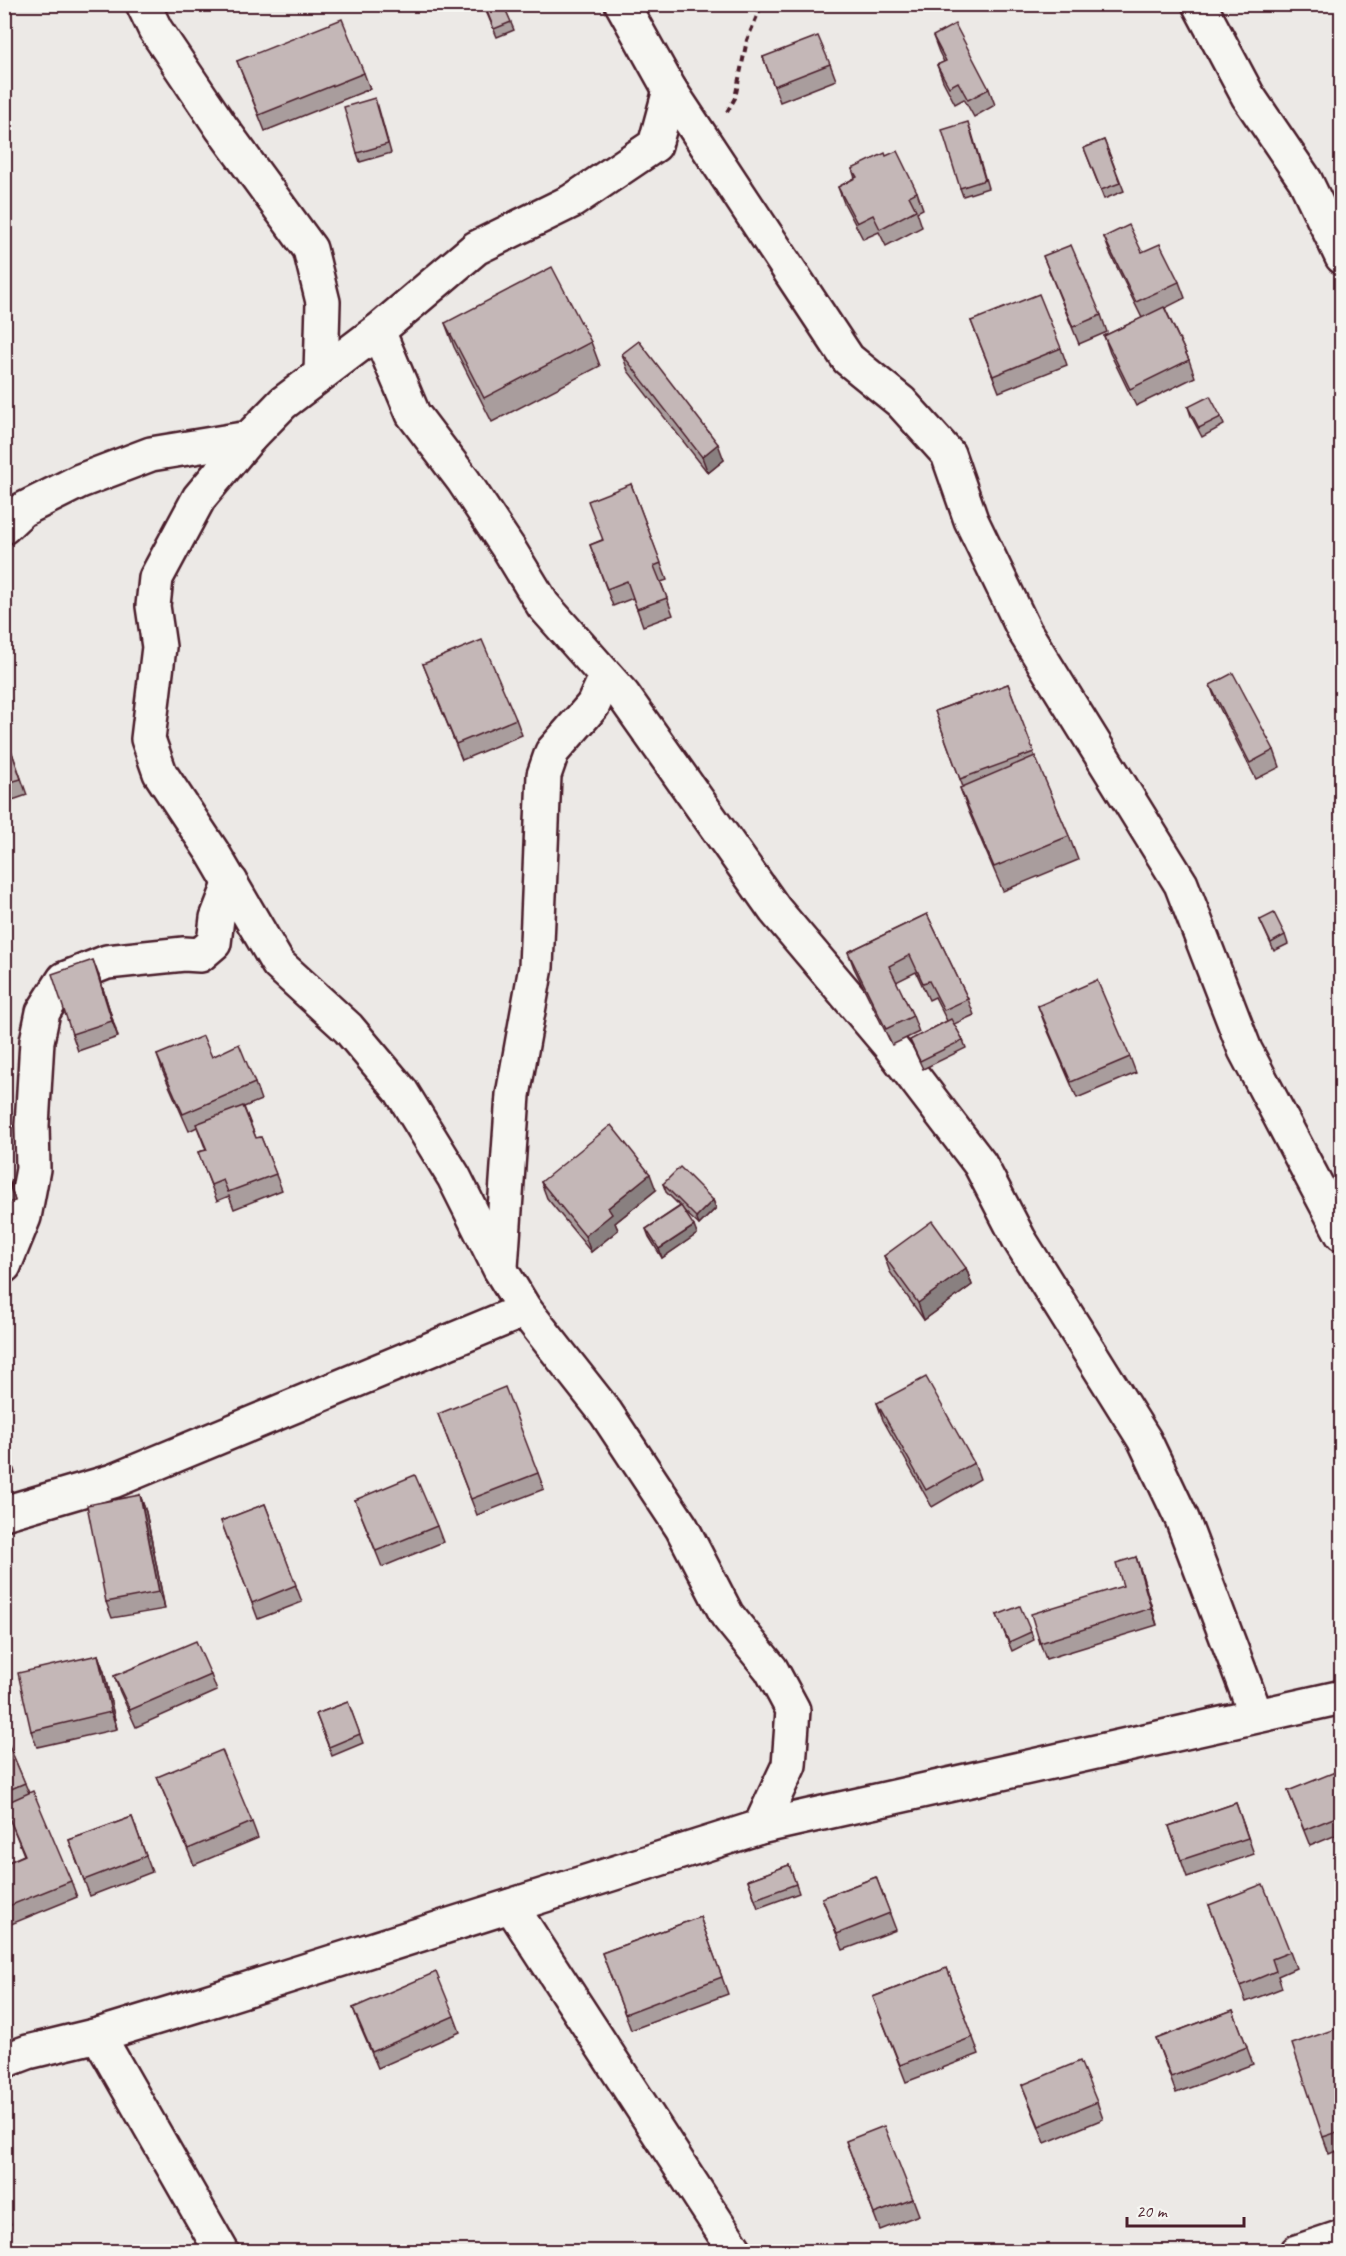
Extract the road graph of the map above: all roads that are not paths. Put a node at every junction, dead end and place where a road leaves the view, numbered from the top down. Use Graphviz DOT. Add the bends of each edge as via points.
graph roads {
  1 [pos="143,4"];
  2 [pos="622,4"];
  3 [pos="1199,4"];
  4 [pos="670,90"];
  5 [pos="1341,256"];
  6 [pos="378,331"];
  7 [pos="321,374"];
  8 [pos="249,438"];
  9 [pos="4,527"];
  10 [pos="606,676"];
  11 [pos="231,882"];
  12 [pos="1341,1234"];
  13 [pos="4,1266"];
  14 [pos="500,1269"];
  15 [pos="525,1310"];
  16 [pos="4,1513"];
  17 [pos="1341,1697"];
  18 [pos="1256,1715"];
  19 [pos="760,1827"];
  20 [pos="511,1906"];
  21 [pos="98,2035"];
  22 [pos="4,2061"];
  23 [pos="1341,2237"];
  24 [pos="222,2252"];
  25 [pos="736,2252"];
  26 [pos="1297,2252"];
  1 -- 7 [label="street" via="155,29 221,127 310,249 323,302"];
  2 -- 4 [label="street"];
  3 -- 5 [label="street" via="1248,96 1305,180"];
  4 -- 6 [label="street" via="655,145 572,201 476,248"];
  4 -- 12 [label="street" via="848,359 901,402 948,454 971,520 1025,632 1181,884 1245,1050"];
  6 -- 7 [label="street"];
  6 -- 10 [label="street" via="413,414 502,539 543,605"];
  7 -- 8 [label="street" via="283,403"];
  8 -- 9 [label="street" via="151,454 70,486 22,510"];
  8 -- 11 [label="street" via="199,498 156,578 153,606 159,646 148,739 160,773"];
  10 -- 14 [label="street" via="593,705 552,752 544,775 536,967 513,1095"];
  10 -- 18 [label="street" via="623,694 775,910 890,1046 980,1164 1018,1239 1144,1439 1182,1519"];
  11 -- 13 [label="street" via="217,918 214,943 200,954 107,963 64,979 42,1012 32,1125 33,1169 24,1217"];
  11 -- 14 [label="street" via="278,963 348,1028 401,1091 454,1177"];
  14 -- 15 [label="street"];
  15 -- 16 [label="street" via="113,1481"];
  15 -- 19 [label="street" via="606,1413 682,1528 727,1615 771,1669 794,1710 789,1765"];
  17 -- 18 [label="street"];
  18 -- 19 [label="street"];
  19 -- 20 [label="street"];
  20 -- 21 [label="street"];
  20 -- 25 [label="street"];
  21 -- 22 [label="street"];
  21 -- 24 [label="street"];
  23 -- 26 [label="street"];
}
